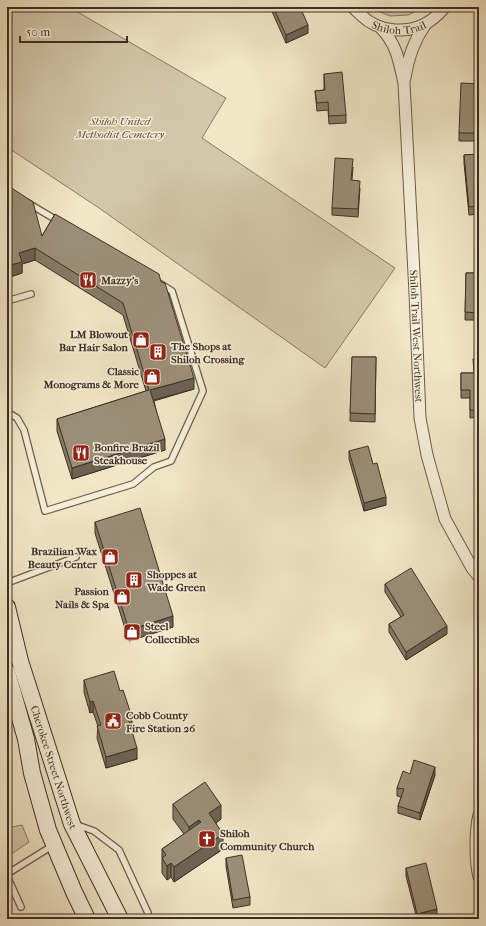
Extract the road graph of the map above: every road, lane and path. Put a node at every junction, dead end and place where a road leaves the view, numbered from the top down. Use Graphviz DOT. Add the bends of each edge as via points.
graph roads {
  1 [pos="354,7"];
  2 [pos="445,7"];
  3 [pos="425,25"];
  4 [pos="381,28"];
  5 [pos="404,83"];
  6 [pos="20,198"];
  7 [pos="60,222"];
  8 [pos="159,283"];
  9 [pos="31,294"];
  10 [pos="7,301"];
  11 [pos="7,412"];
  12 [pos="76,557"];
  13 [pos="479,578"];
  14 [pos="7,583"];
  15 [pos="7,607"];
  16 [pos="7,672"];
  17 [pos="9,689"];
  18 [pos="479,815"];
  19 [pos="72,824"];
  20 [pos="54,845"];
  21 [pos="7,875"];
  22 [pos="479,877"];
  23 [pos="21,907"];
  24 [pos="148,913"];
  25 [pos="87,919"];
  26 [pos="120,919"];
  1 -- 4 [label="street, Shiloh Trail" via="367,20"];
  2 -- 3 [label="street, Shiloh Trail"];
  3 -- 4 [label="street, Shiloh Trail" via="404,30"];
  3 -- 5 [label="street, Shiloh Trail West Northwest" via="413,46"];
  4 -- 5 [label="street, Shiloh Trail West Northwest" via="394,46"];
  5 -- 13 [label="street, Shiloh Trail West Northwest" via="420,418 426,455 445,519"];
  6 -- 7 [label="lane"];
  8 -- 11 [label="lane" via="172,291 203,391 171,461 154,467 133,484 44,511 24,430 17,418"];
  9 -- 10 [label="lane"];
  12 -- 14 [label="lane"];
  15 -- 19 [label="main road, Cherokee Street Northwest" via="20,661"];
  16 -- 17 [label="main road, Cherokee Street Northwest"];
  17 -- 20 [label="main road, Cherokee Street Northwest" via="26,739 32,773"];
  18 -- 22 [label="street" via="476,846"];
  19 -- 24 [label="lane" via="94,830 119,850"];
  19 -- 26 [label="main road, Cherokee Street Northwest"];
  20 -- 21 [label="lane"];
  20 -- 25 [label="main road, Cherokee Street Northwest"];
  21 -- 23 [label="lane"];
}
